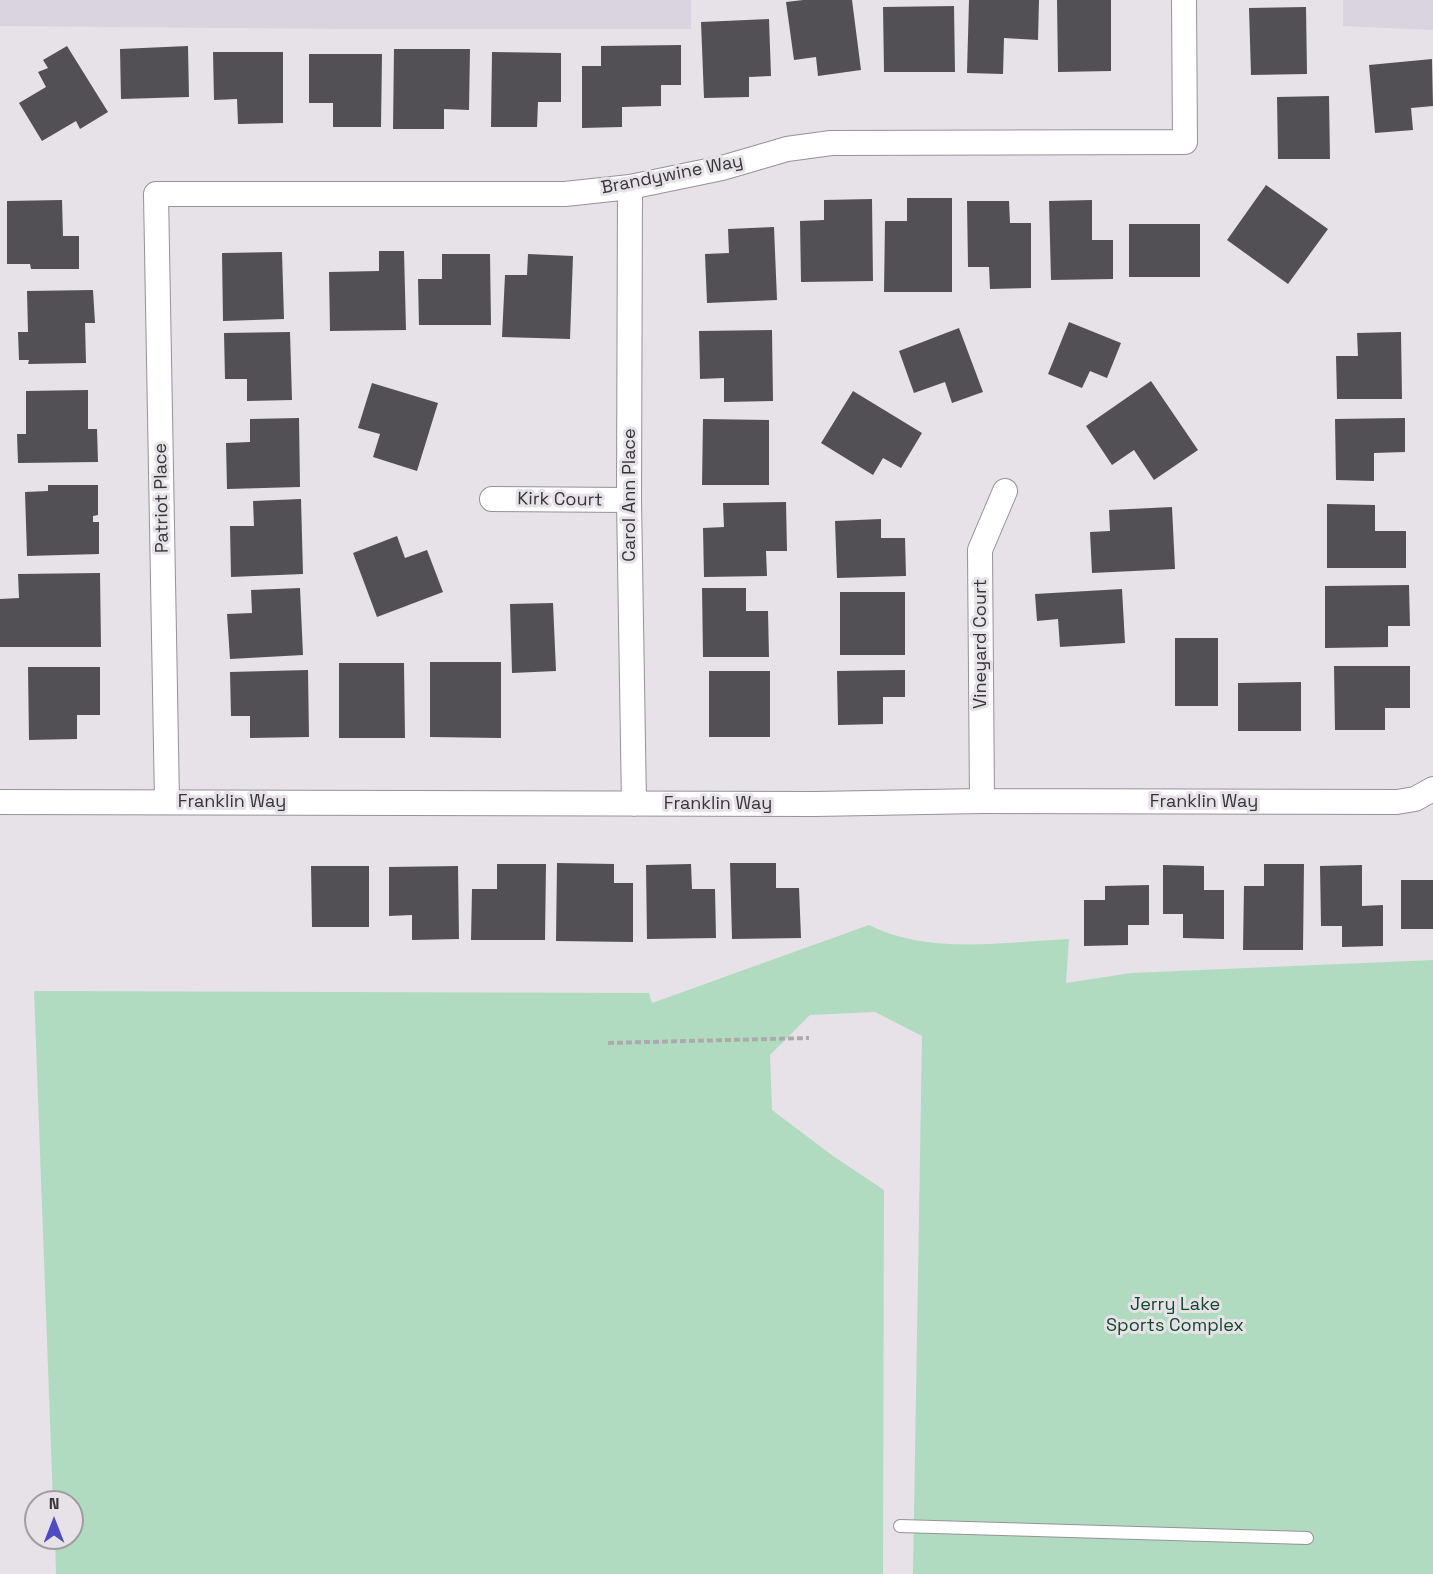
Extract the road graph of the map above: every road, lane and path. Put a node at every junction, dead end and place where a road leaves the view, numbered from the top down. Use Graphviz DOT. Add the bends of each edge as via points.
graph roads {
  1 [pos="1184,0"];
  2 [pos="630,187"];
  3 [pos="156,194"];
  4 [pos="1005,491"];
  5 [pos="492,499"];
  6 [pos="629,500"];
  7 [pos="1433,789"];
  8 [pos="167,801"];
  9 [pos="982,801"];
  10 [pos="0,802"];
  11 [pos="634,804"];
  12 [pos="809,1038"];
  13 [pos="608,1044"];
  14 [pos="900,1526"];
  15 [pos="1307,1538"];
  1 -- 2 [label="street, Brandywine Way" via="1185,142 831,143 787,148 722,168"];
  2 -- 3 [label="street, Brandywine Way" via="565,194"];
  2 -- 6 [label="street, Carol Ann Place"];
  3 -- 8 [label="street, Patriot Place"];
  4 -- 9 [label="street, Vineyard Court" via="980,550"];
  5 -- 6 [label="street, Kirk Court"];
  6 -- 11 [label="street, Carol Ann Place"];
  7 -- 9 [label="street, Franklin Way" via="1415,799 1397,802"];
  8 -- 10 [label="street, Franklin Way"];
  8 -- 11 [label="street, Franklin Way"];
  9 -- 11 [label="street, Franklin Way"];
  12 -- 13 [label="path"];
  14 -- 15 [label="lane"];
}
